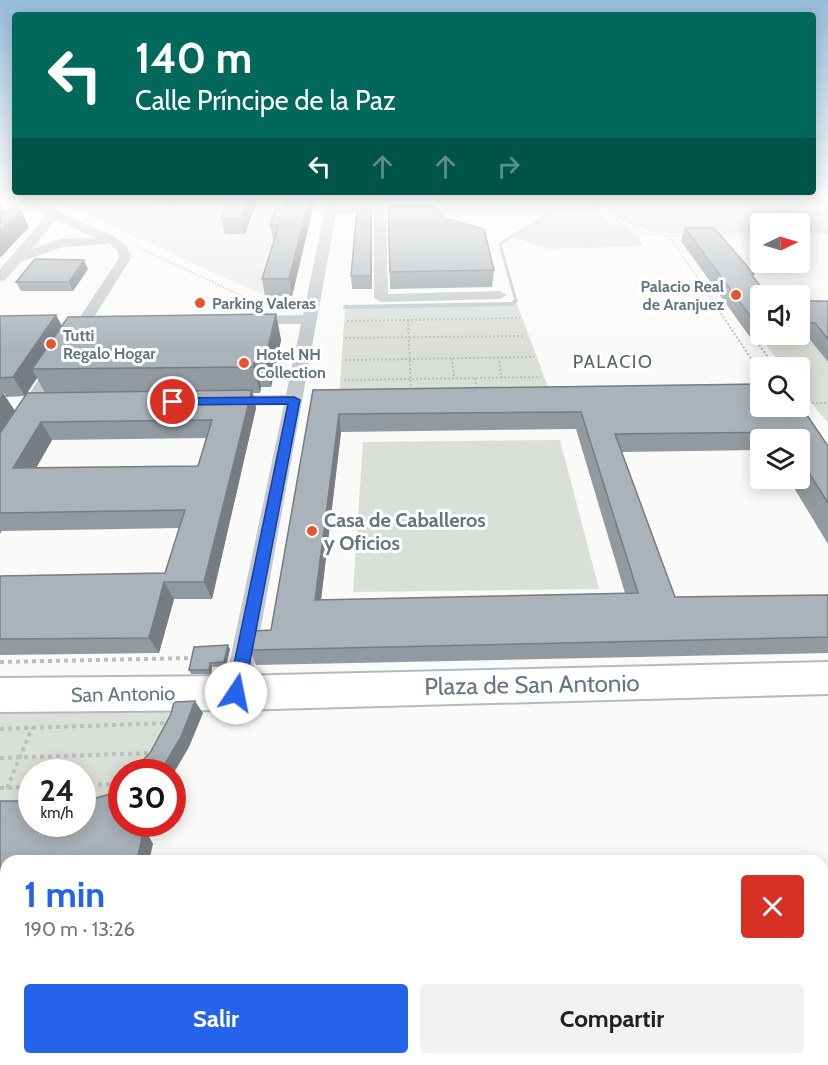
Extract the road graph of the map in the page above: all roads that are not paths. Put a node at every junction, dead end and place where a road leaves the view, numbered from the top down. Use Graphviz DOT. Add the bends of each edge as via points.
graph roads {
  1 [pos="25,250"];
  2 [pos="39,250"];
  3 [pos="123,250"];
  4 [pos="323,250"];
  5 [pos="380,250"];
  6 [pos="16,259"];
  7 [pos="0,277"];
  8 [pos="500,296"];
  9 [pos="310,319"];
  10 [pos="235,320"];
  11 [pos="64,322"];
  12 [pos="92,322"];
  13 [pos="294,400"];
  14 [pos="209,401"];
  15 [pos="32,403"];
  16 [pos="55,403"];
  17 [pos="9,404"];
  18 [pos="0,452"];
  19 [pos="828,678"];
  20 [pos="236,693"];
  21 [pos="0,695"];
  1 -- 6 [label="street"];
  2 -- 6 [label="street"];
  3 -- 12 [label="street" via="125,258"];
  4 -- 9 [label="street"];
  5 -- 8 [label="street" via="381,298"];
  6 -- 7 [label="street"];
  9 -- 10 [label="street"];
  9 -- 13 [label="street"];
  11 -- 12 [label="street"];
  12 -- 15 [label="street"];
  13 -- 14 [label="street"];
  13 -- 20 [label="street"];
  15 -- 16 [label="street"];
  15 -- 17 [label="street"];
  15 -- 18 [label="street"];
  19 -- 20 [label="main road, Plaza de San Antonio"];
  20 -- 21 [label="main road, San Antonio"];
}
